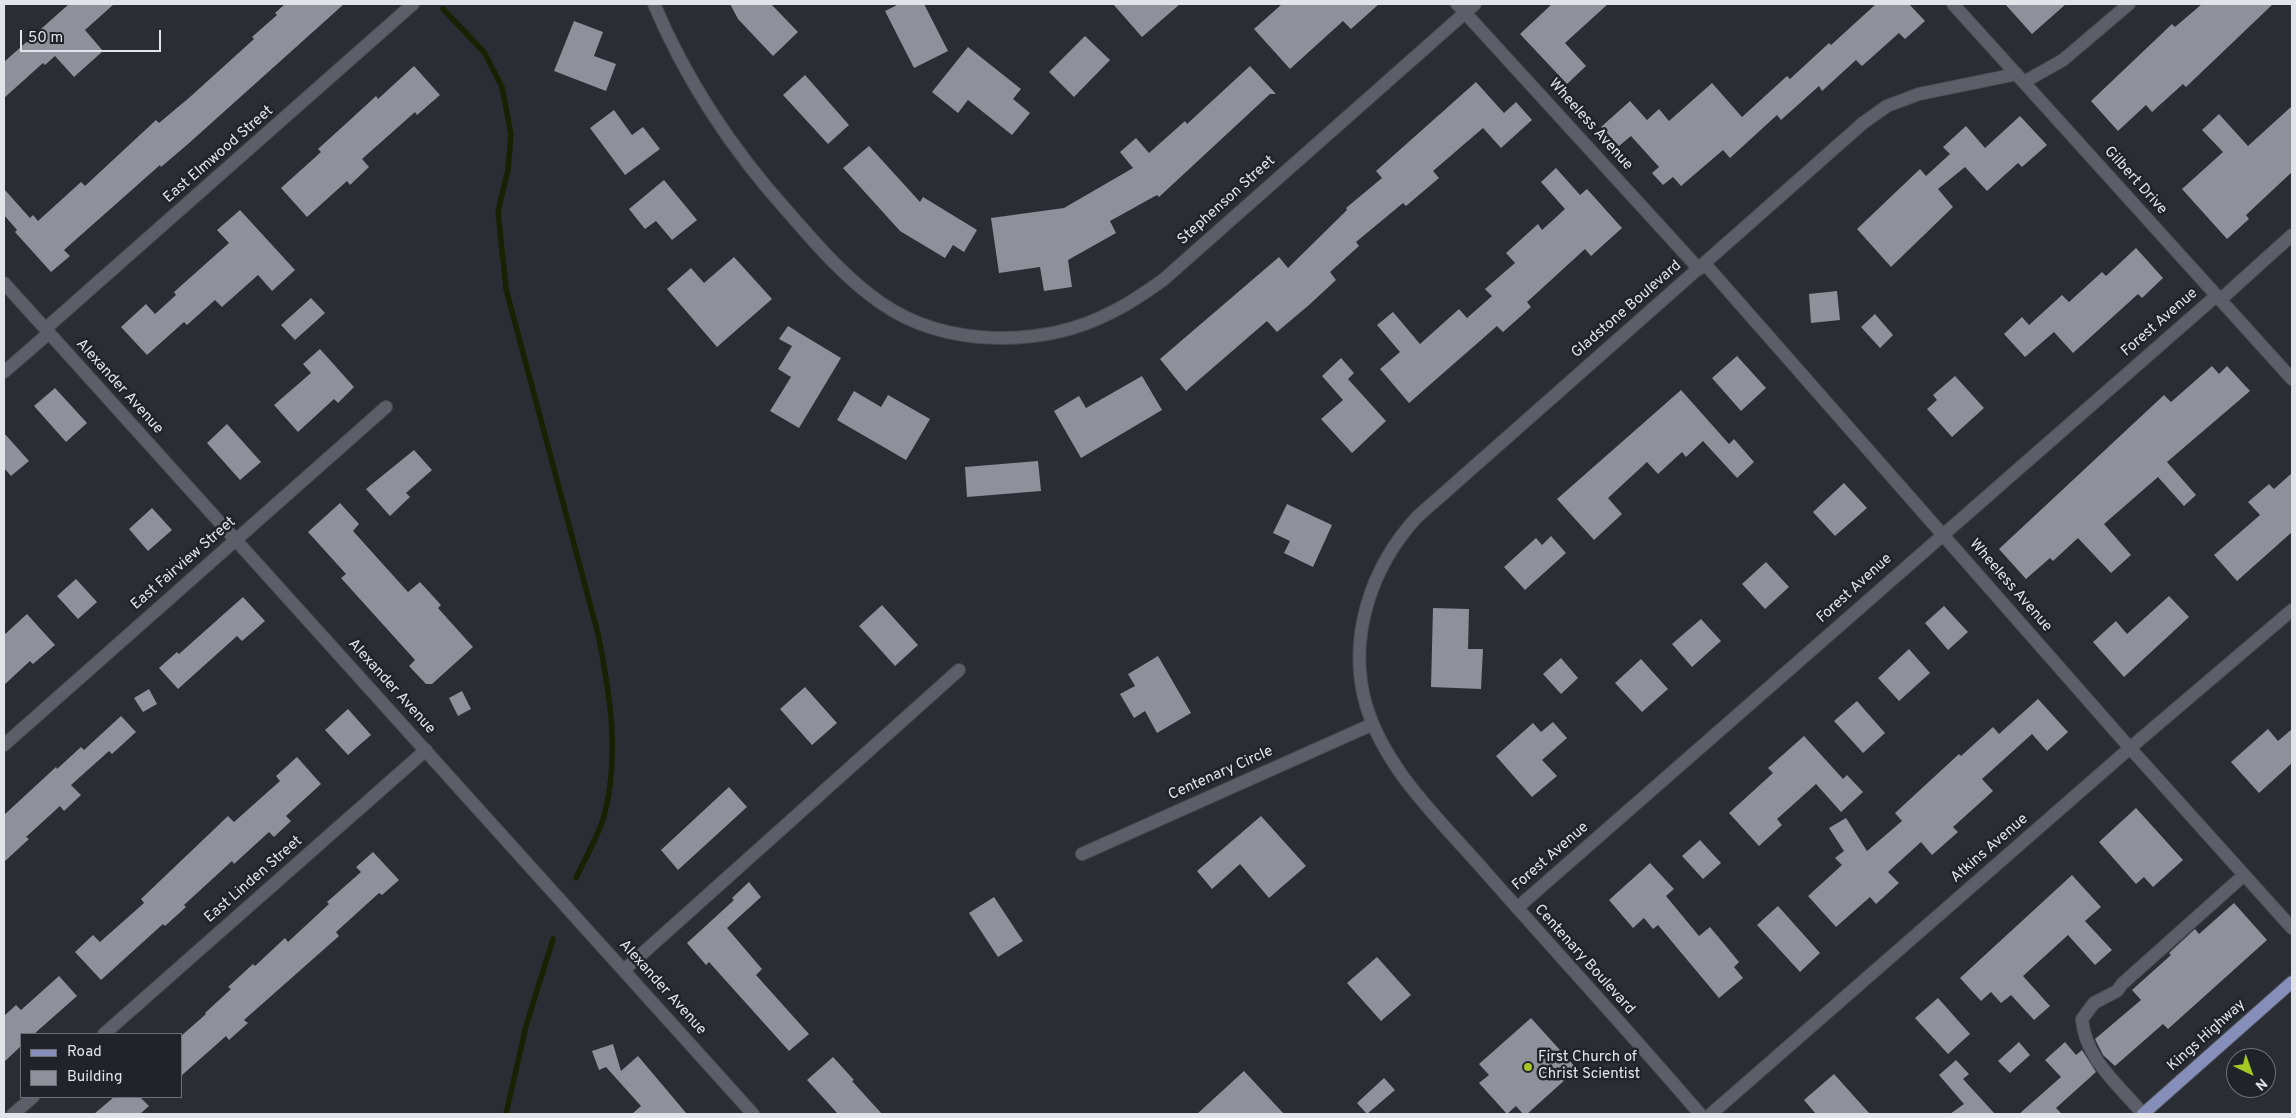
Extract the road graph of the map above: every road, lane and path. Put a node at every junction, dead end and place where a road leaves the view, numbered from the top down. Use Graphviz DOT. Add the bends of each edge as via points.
graph roads {
  1 [pos="413,4"];
  2 [pos="654,4"];
  3 [pos="1953,4"];
  4 [pos="2129,4"];
  5 [pos="1466,7"];
  6 [pos="2021,78"];
  7 [pos="2292,235"];
  8 [pos="1702,266"];
  9 [pos="4,283"];
  10 [pos="2218,298"];
  11 [pos="47,331"];
  12 [pos="4,372"];
  13 [pos="2292,379"];
  14 [pos="386,407"];
  15 [pos="1942,533"];
  16 [pos="236,540"];
  17 [pos="2292,610"];
  18 [pos="959,670"];
  19 [pos="1361,671"];
  20 [pos="1373,724"];
  21 [pos="4,745"];
  22 [pos="2130,748"];
  23 [pos="426,750"];
  24 [pos="1082,854"];
  25 [pos="2244,874"];
  26 [pos="1517,908"];
  27 [pos="2292,928"];
  28 [pos="624,970"];
  29 [pos="2292,982"];
  30 [pos="105,1033"];
  31 [pos="32,1098"];
  32 [pos="13,1114"];
  33 [pos="753,1114"];
  34 [pos="1700,1114"];
  35 [pos="1711,1114"];
  36 [pos="2143,1114"];
  1 -- 11 [label="street, East Elmwood Street"];
  2 -- 5 [label="street, Stephenson Street" via="686,70 746,160 835,265 882,304 915,321 961,333 998,338 1036,336 1075,328 1111,313 1163,280"];
  3 -- 6 [label="street, Gilbert Drive"];
  4 -- 6 [label="street, Gladstone Boulevard" via="2063,60"];
  5 -- 8 [label="street, Wheeless Avenue"];
  6 -- 8 [label="street, Gladstone Boulevard" via="1919,94 1887,106 1863,123"];
  6 -- 10 [label="street, Gilbert Drive"];
  7 -- 10 [label="street, Forest Avenue"];
  8 -- 15 [label="street, Wheeless Avenue"];
  8 -- 19 [label="street, Gladstone Boulevard" via="1417,517 1402,534 1382,564 1369,597 1362,632"];
  9 -- 11 [label="street, Alexander Avenue"];
  10 -- 13 [label="street, Gilbert Drive"];
  10 -- 15 [label="street, Forest Avenue"];
  11 -- 12 [label="street, East Elmwood Street"];
  11 -- 16 [label="street, Alexander Avenue"];
  14 -- 16 [label="street, East Fairview Street"];
  15 -- 22 [label="street, Wheeless Avenue"];
  15 -- 26 [label="street, Forest Avenue"];
  16 -- 21 [label="street, East Fairview Street"];
  16 -- 23 [label="street, Alexander Avenue"];
  17 -- 22 [label="street, Atkins Avenue"];
  18 -- 28 [label="street"];
  19 -- 20 [label="street, Centenary Boulevard" via="1366,705"];
  20 -- 24 [label="street, Centenary Circle"];
  20 -- 26 [label="street, Centenary Boulevard" via="1398,768"];
  22 -- 25 [label="street, Wheeless Avenue"];
  22 -- 35 [label="street, Atkins Avenue"];
  23 -- 28 [label="street, Alexander Avenue"];
  23 -- 30 [label="street, East Linden Street"];
  25 -- 27 [label="street, Wheeless Avenue"];
  25 -- 36 [label="street" via="2117,991 2094,1003 2082,1019 2091,1053"];
  26 -- 34 [label="street, Centenary Boulevard"];
  28 -- 33 [label="street, Alexander Avenue"];
  29 -- 36 [label="main road, Kings Highway"];
  31 -- 32 [label="street"];
}
